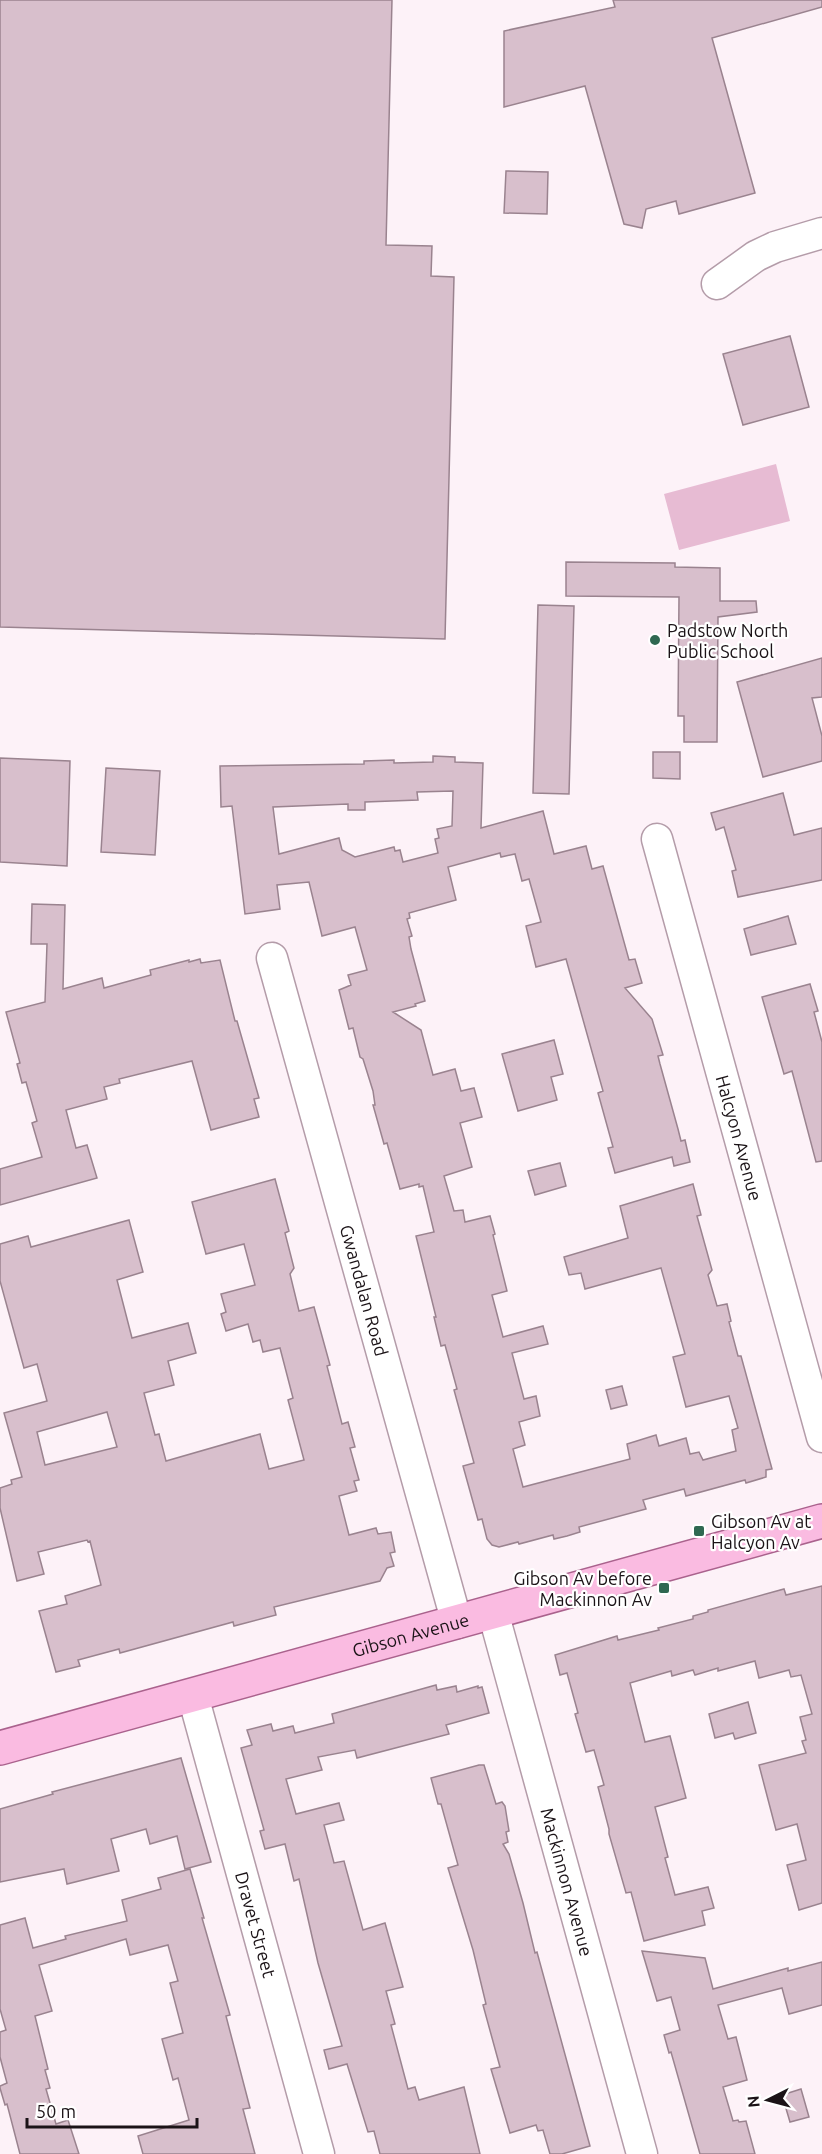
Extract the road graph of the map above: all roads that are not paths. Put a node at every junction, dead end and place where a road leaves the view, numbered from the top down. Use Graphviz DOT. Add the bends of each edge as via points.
graph roads {
  1 [pos="822,233"];
  2 [pos="717,284"];
  3 [pos="657,839"];
  4 [pos="272,958"];
  5 [pos="822,1437"];
  6 [pos="822,1521"];
  7 [pos="493,1612"];
  8 [pos="457,1623"];
  9 [pos="193,1696"];
  10 [pos="0,1748"];
  11 [pos="319,2154"];
  12 [pos="642,2154"];
  1 -- 2 [label="street" via="756,256"];
  3 -- 5 [label="street, Halcyon Avenue"];
  4 -- 8 [label="street, Gwandalan Road"];
  6 -- 7 [label="main road, Gibson Avenue"];
  7 -- 8 [label="main road, Gibson Avenue"];
  7 -- 12 [label="street, Mackinnon Avenue"];
  8 -- 9 [label="main road, Gibson Avenue"];
  9 -- 10 [label="main road, Gibson Avenue"];
  9 -- 11 [label="street, Dravet Street"];
}
